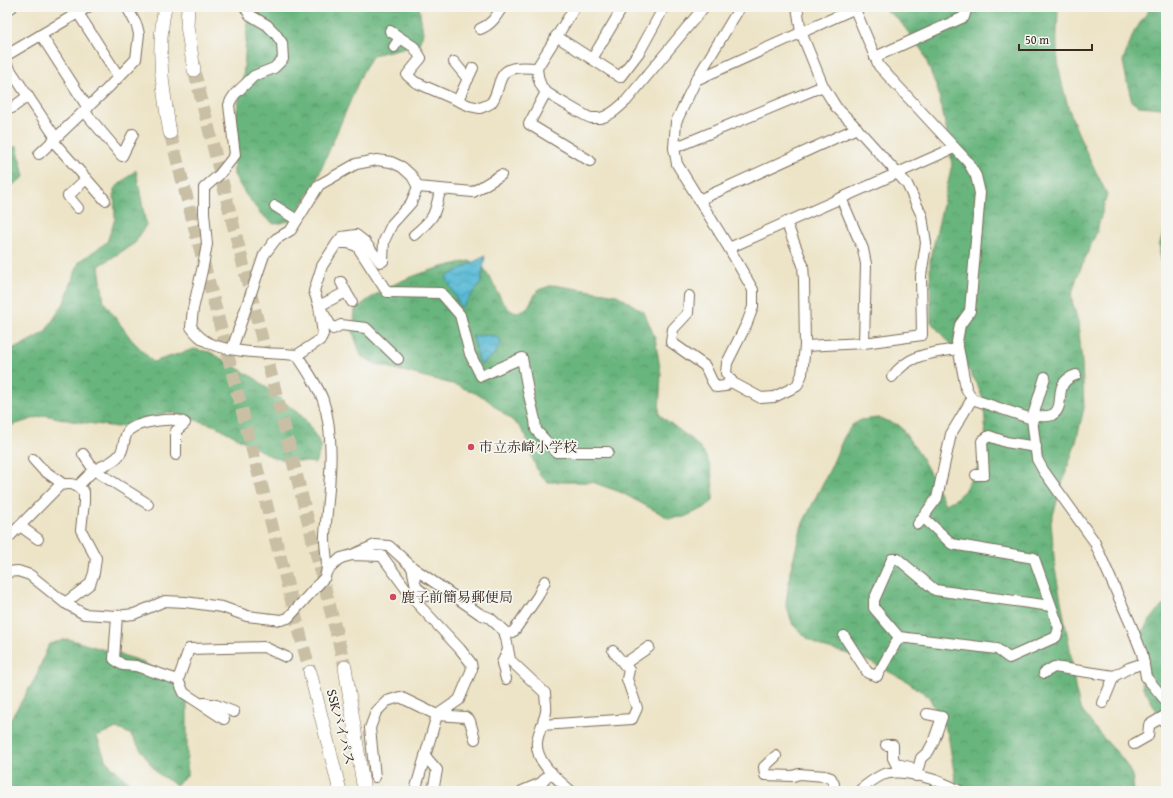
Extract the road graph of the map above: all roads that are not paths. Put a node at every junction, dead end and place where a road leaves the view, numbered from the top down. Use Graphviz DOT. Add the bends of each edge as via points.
graph roads {
  1 [pos="12,7"];
  2 [pos="88,7"];
  3 [pos="127,7"];
  4 [pos="165,7"];
  5 [pos="188,7"];
  6 [pos="245,7"];
  7 [pos="502,7"];
  8 [pos="576,7"];
  9 [pos="623,7"];
  10 [pos="664,7"];
  11 [pos="704,7"];
  12 [pos="740,7"];
  13 [pos="797,7"];
  14 [pos="967,7"];
  15 [pos="856,8"];
  16 [pos="7,10"];
  17 [pos="76,11"];
  18 [pos="480,28"];
  19 [pos="390,31"];
  20 [pos="800,32"];
  21 [pos="41,35"];
  22 [pos="556,36"];
  23 [pos="400,38"];
  24 [pos="394,47"];
  25 [pos="7,55"];
  26 [pos="875,57"];
  27 [pos="592,59"];
  28 [pos="454,62"];
  29 [pos="7,65"];
  30 [pos="473,68"];
  31 [pos="537,68"];
  32 [pos="194,70"];
  33 [pos="119,77"];
  34 [pos="468,79"];
  35 [pos="696,80"];
  36 [pos="823,86"];
  37 [pos="546,92"];
  38 [pos="28,96"];
  39 [pos="458,100"];
  40 [pos="12,108"];
  41 [pos="86,109"];
  42 [pos="857,128"];
  43 [pos="170,133"];
  44 [pos="133,134"];
  45 [pos="55,140"];
  46 [pos="674,148"];
  47 [pos="954,148"];
  48 [pos="39,154"];
  49 [pos="590,161"];
  50 [pos="897,173"];
  51 [pos="501,176"];
  52 [pos="86,179"];
  53 [pos="418,187"];
  54 [pos="440,190"];
  55 [pos="841,198"];
  56 [pos="105,200"];
  57 [pos="699,200"];
  58 [pos="275,206"];
  59 [pos="78,208"];
  60 [pos="297,220"];
  61 [pos="786,222"];
  62 [pos="414,235"];
  63 [pos="337,243"];
  64 [pos="729,248"];
  65 [pos="341,282"];
  66 [pos="346,292"];
  67 [pos="689,296"];
  68 [pos="352,302"];
  69 [pos="319,306"];
  70 [pos="864,343"];
  71 [pos="805,346"];
  72 [pos="232,349"];
  73 [pos="958,349"];
  74 [pos="297,355"];
  75 [pos="398,359"];
  76 [pos="1076,375"];
  77 [pos="892,377"];
  78 [pos="1045,377"];
  79 [pos="731,380"];
  80 [pos="972,399"];
  81 [pos="1033,417"];
  82 [pos="1036,447"];
  83 [pos="608,452"];
  84 [pos="83,454"];
  85 [pos="176,455"];
  86 [pos="33,459"];
  87 [pos="94,470"];
  88 [pos="984,475"];
  89 [pos="63,484"];
  90 [pos="78,486"];
  91 [pos="148,504"];
  92 [pos="20,526"];
  93 [pos="7,539"];
  94 [pos="38,539"];
  95 [pos="352,555"];
  96 [pos="412,567"];
  97 [pos="328,570"];
  98 [pos="7,572"];
  99 [pos="544,581"];
  100 [pos="427,596"];
  101 [pos="65,603"];
  102 [pos="1051,606"];
  103 [pos="117,616"];
  104 [pos="505,635"];
  105 [pos="899,637"];
  106 [pos="844,642"];
  107 [pos="649,647"];
  108 [pos="508,650"];
  109 [pos="612,651"];
  110 [pos="286,657"];
  111 [pos="1144,663"];
  112 [pos="624,664"];
  113 [pos="345,667"];
  114 [pos="310,672"];
  115 [pos="1044,673"];
  116 [pos="1114,676"];
  117 [pos="506,679"];
  118 [pos="178,680"];
  119 [pos="1166,701"];
  120 [pos="198,702"];
  121 [pos="1103,703"];
  122 [pos="234,712"];
  123 [pos="437,714"];
  124 [pos="927,714"];
  125 [pos="1166,714"];
  126 [pos="224,718"];
  127 [pos="542,725"];
  128 [pos="475,739"];
  129 [pos="1134,744"];
  130 [pos="886,745"];
  131 [pos="425,756"];
  132 [pos="776,756"];
  133 [pos="551,772"];
  134 [pos="917,772"];
  135 [pos="375,776"];
  136 [pos="340,791"];
  137 [pos="364,791"];
  138 [pos="415,791"];
  139 [pos="433,791"];
  140 [pos="522,791"];
  141 [pos="571,791"];
  142 [pos="833,791"];
  143 [pos="859,791"];
  144 [pos="960,791"];
  1 -- 16 [label="street"];
  2 -- 17 [label="street"];
  3 -- 33 [label="street" via="138,26 139,34 136,60"];
  4 -- 43 [label="street" via="160,48 162,86"];
  5 -- 32 [label="street"];
  6 -- 72 [label="street" via="250,15 275,33 282,43 283,59 274,68 254,76 242,86 230,105 235,155 219,175 204,188 207,244 191,327 210,344"];
  7 -- 18 [label="street" via="493,21"];
  8 -- 22 [label="street"];
  9 -- 27 [label="street"];
  10 -- 27 [label="street" via="640,51 620,77"];
  11 -- 37 [label="street" via="626,101 606,116 591,118"];
  12 -- 35 [label="street"];
  13 -- 20 [label="street"];
  14 -- 26 [label="street" via="964,17"];
  15 -- 20 [label="street"];
  15 -- 26 [label="street"];
  17 -- 21 [label="street"];
  17 -- 33 [label="street"];
  19 -- 23 [label="street"];
  20 -- 35 [label="street"];
  20 -- 36 [label="street"];
  21 -- 25 [label="street"];
  21 -- 41 [label="street"];
  22 -- 27 [label="street"];
  22 -- 31 [label="street"];
  23 -- 24 [label="street"];
  23 -- 39 [label="street" via="414,47 421,58 407,75 415,82"];
  26 -- 47 [label="street" via="879,66"];
  28 -- 34 [label="street"];
  29 -- 38 [label="street"];
  30 -- 34 [label="street"];
  31 -- 37 [label="street" via="540,85"];
  31 -- 39 [label="street" via="508,70 503,74 498,91 490,103 480,108"];
  33 -- 41 [label="street"];
  34 -- 39 [label="street"];
  35 -- 46 [label="street" via="676,122"];
  36 -- 42 [label="street" via="836,107"];
  36 -- 46 [label="street"];
  37 -- 49 [label="street" via="529,124"];
  38 -- 40 [label="street"];
  38 -- 45 [label="street"];
  41 -- 44 [label="street" via="122,156"];
  41 -- 45 [label="street"];
  42 -- 50 [label="street"];
  42 -- 57 [label="street"];
  45 -- 48 [label="street"];
  45 -- 52 [label="street"];
  46 -- 57 [label="street" via="677,164"];
  47 -- 50 [label="street"];
  47 -- 73 [label="street" via="968,162 976,176 980,193 970,311 960,325"];
  50 -- 55 [label="street"];
  50 -- 70 [label="street" via="907,184 922,216 926,243 921,276 922,335"];
  51 -- 54 [label="street" via="473,192"];
  52 -- 56 [label="street"];
  52 -- 59 [label="street" via="68,196"];
  53 -- 54 [label="street"];
  53 -- 60 [label="street" via="412,176 391,162 378,160 356,164 319,185"];
  53 -- 63 [label="street" via="411,203 392,224 384,241 384,261 380,262 365,242 356,235 342,236"];
  54 -- 62 [label="street" via="434,216"];
  55 -- 61 [label="street"];
  55 -- 70 [label="street" via="863,249 866,264"];
  57 -- 64 [label="street"];
  58 -- 60 [label="street"];
  60 -- 72 [label="street" via="291,230 276,239 264,255"];
  61 -- 64 [label="street"];
  61 -- 71 [label="street" via="803,265"];
  63 -- 69 [label="street" via="322,266 314,291"];
  63 -- 83 [label="street" via="357,246 387,292 441,293 460,315 470,354 480,376 522,358 536,430 556,452"];
  64 -- 79 [label="street" via="753,290 753,307 727,363 726,373"];
  65 -- 66 [label="street"];
  66 -- 68 [label="street"];
  66 -- 69 [label="street"];
  67 -- 79 [label="street" via="688,313 673,329 671,342 705,366 716,387 725,386"];
  69 -- 74 [label="street" via="323,334 320,340"];
  69 -- 75 [label="street" via="333,329 341,325 366,328"];
  70 -- 71 [label="street"];
  71 -- 79 [label="street" via="802,374 797,386 774,397 761,398 733,384"];
  72 -- 74 [label="street"];
  73 -- 77 [label="street" via="923,354 899,368"];
  73 -- 80 [label="street" via="966,388"];
  74 -- 97 [label="street" via="322,400 328,422 330,454 325,541"];
  76 -- 81 [label="street" via="1065,380 1062,385 1058,409 1052,415"];
  78 -- 81 [label="street"];
  80 -- 81 [label="street"];
  80 -- 102 [label="street" via="951,434 937,498 920,521 952,544 1034,558"];
  81 -- 82 [label="street"];
  82 -- 88 [label="street" via="989,436 982,441"];
  82 -- 111 [label="street" via="1037,459 1043,470 1094,541 1131,625"];
  84 -- 87 [label="street"];
  85 -- 87 [label="street" via="176,431 186,423 181,420 167,420 148,423 130,429 121,453"];
  86 -- 89 [label="street"];
  87 -- 90 [label="street"];
  87 -- 91 [label="street"];
  89 -- 90 [label="street" via="71,483"];
  89 -- 92 [label="street" via="60,484"];
  90 -- 101 [label="street" via="84,492 81,530 96,558 90,584"];
  92 -- 93 [label="street"];
  92 -- 94 [label="street"];
  95 -- 96 [label="street" via="375,545 389,546"];
  95 -- 97 [label="street" via="341,558"];
  95 -- 123 [label="street" via="382,556 415,601 471,663 472,669 459,700"];
  96 -- 100 [label="street" via="416,587"];
  96 -- 104 [label="street" via="480,614 490,618"];
  97 -- 103 [label="street" via="325,577 288,618 280,620 247,616 222,607 164,601 134,614"];
  98 -- 101 [label="street" via="18,571 30,575"];
  99 -- 104 [label="street" via="538,596 514,631"];
  101 -- 103 [label="street" via="84,614"];
  102 -- 105 [label="street" via="1059,628 1056,637 1009,658 998,649"];
  102 -- 105 [label="street" via="935,590 898,559 892,559 874,600 874,608"];
  103 -- 118 [label="street" via="114,659 123,665 136,666"];
  104 -- 108 [label="street"];
  105 -- 106 [label="street" via="877,676 868,673"];
  107 -- 112 [label="street"];
  108 -- 117 [label="street" via="502,663"];
  108 -- 127 [label="street" via="510,660 545,693 546,711"];
  109 -- 112 [label="street"];
  110 -- 118 [label="street" via="264,647 189,649"];
  111 -- 116 [label="street"];
  111 -- 119 [label="street" via="1146,676"];
  112 -- 127 [label="street" via="630,670 627,679 637,708 632,719"];
  113 -- 137 [label="street"];
  114 -- 136 [label="street, SSKバイパス"];
  115 -- 116 [label="street" via="1054,667"];
  116 -- 121 [label="street"];
  118 -- 120 [label="street" via="184,693"];
  120 -- 122 [label="street"];
  120 -- 126 [label="street"];
  123 -- 128 [label="street" via="465,717 470,721"];
  123 -- 131 [label="street"];
  123 -- 135 [label="street" via="400,697 387,701 376,712 370,728"];
  124 -- 134 [label="street" via="942,717 933,743 921,758"];
  125 -- 129 [label="street" via="1149,725 1148,736"];
  127 -- 133 [label="street" via="537,742 538,753"];
  130 -- 134 [label="street" via="893,745 893,758 896,764"];
  131 -- 138 [label="street"];
  131 -- 139 [label="street" via="437,770"];
  132 -- 142 [label="street" via="764,767 765,775 824,776 831,778 834,784"];
  133 -- 140 [label="street" via="541,783"];
  133 -- 141 [label="street"];
  134 -- 143 [label="street" via="883,775"];
  134 -- 144 [label="street"];
}
